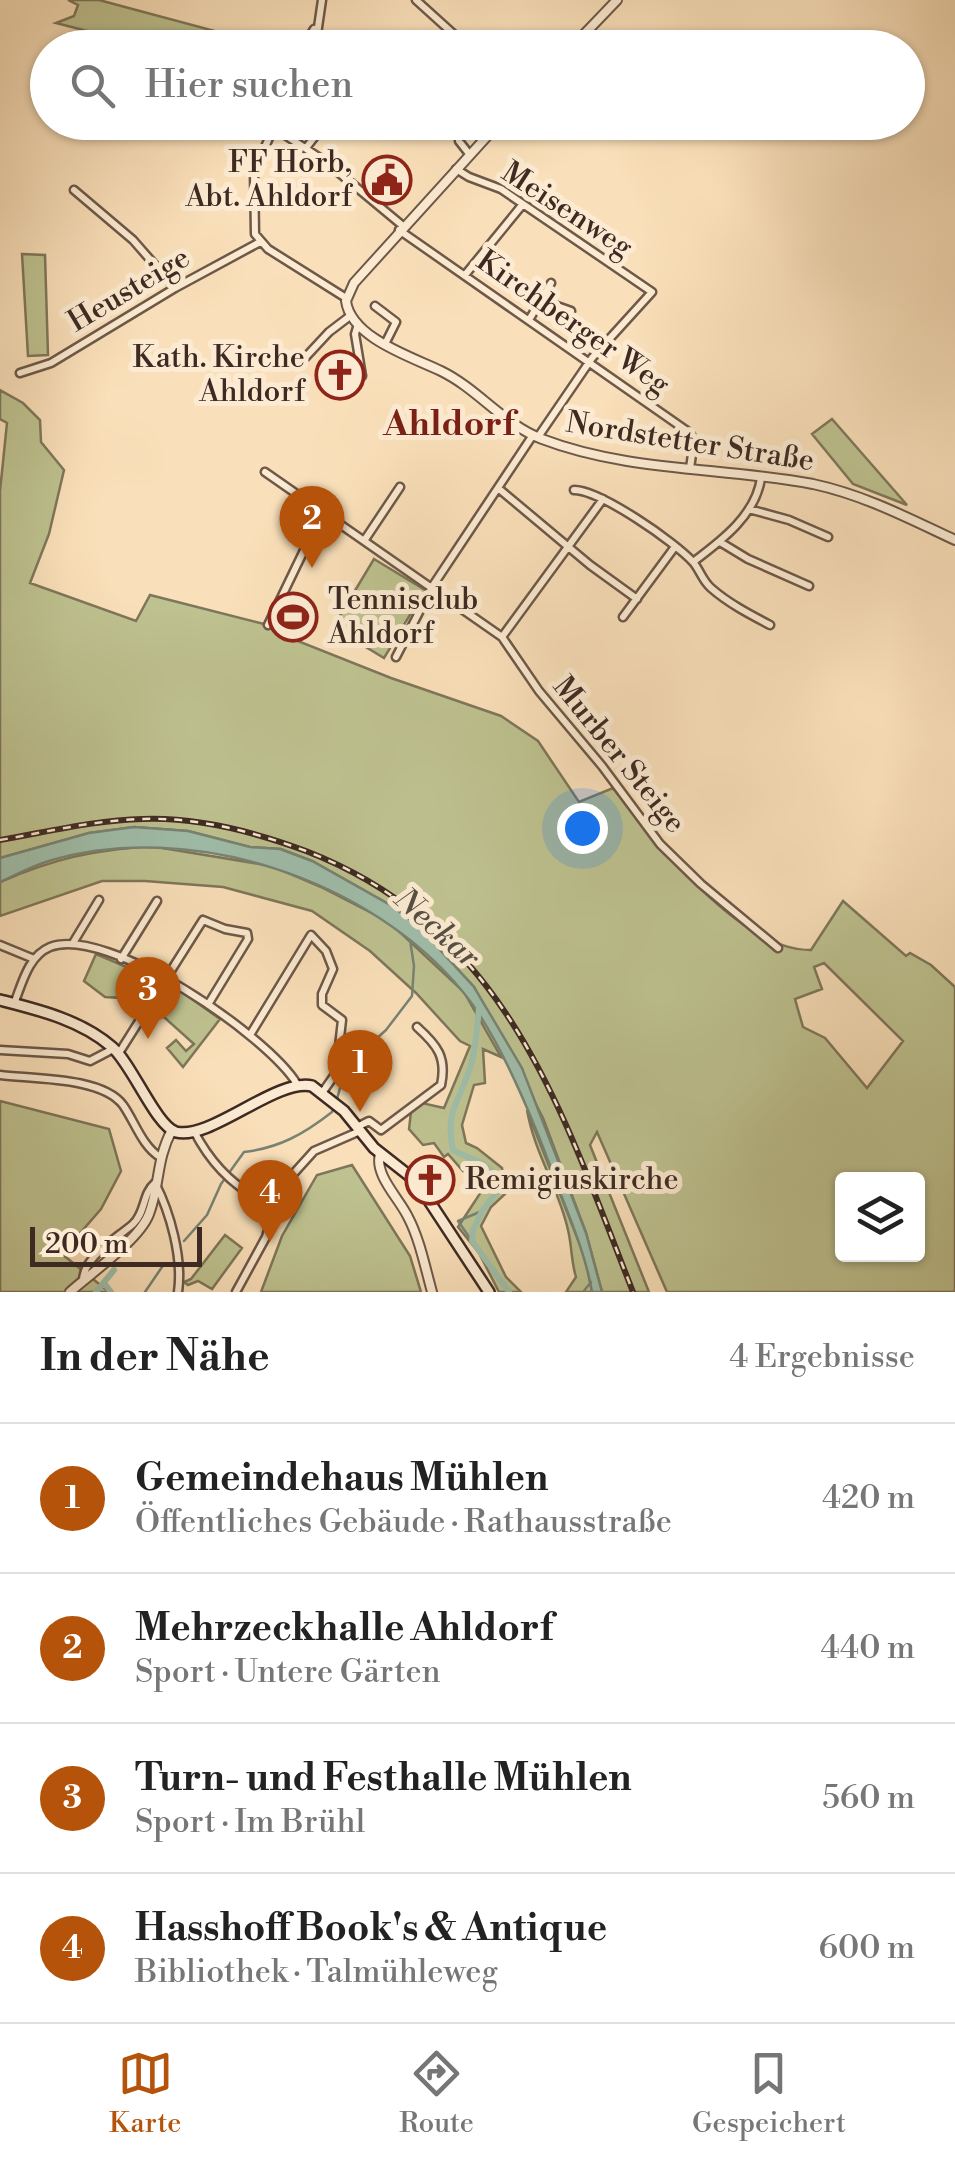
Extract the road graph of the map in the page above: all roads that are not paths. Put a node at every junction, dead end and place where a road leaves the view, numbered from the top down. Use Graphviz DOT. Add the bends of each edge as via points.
graph roads {
  1 [pos="322,0"];
  2 [pos="416,0"];
  3 [pos="617,0"];
  4 [pos="318,24"];
  5 [pos="314,30"];
  6 [pos="317,30"];
  7 [pos="449,30"];
  8 [pos="587,30"];
  9 [pos="266,140"];
  10 [pos="295,140"];
  11 [pos="312,140"];
  12 [pos="459,140"];
  13 [pos="484,140"];
  14 [pos="306,148"];
  15 [pos="470,155"];
  16 [pos="456,169"];
  17 [pos="74,190"];
  18 [pos="523,204"];
  19 [pos="401,228"];
  20 [pos="260,242"];
  21 [pos="465,275"];
  22 [pos="551,282"];
  23 [pos="175,288"];
  24 [pos="346,298"];
  25 [pos="543,301"];
  26 [pos="376,306"];
  27 [pos="571,311"];
  28 [pos="350,316"];
  29 [pos="529,320"];
  30 [pos="358,324"];
  31 [pos="385,344"];
  32 [pos="302,361"];
  33 [pos="588,362"];
  34 [pos="20,373"];
  35 [pos="362,376"];
  36 [pos="536,436"];
  37 [pos="690,468"];
  38 [pos="265,472"];
  39 [pos="761,478"];
  40 [pos="400,487"];
  41 [pos="498,488"];
  42 [pos="574,490"];
  43 [pos="602,499"];
  44 [pos="749,509"];
  45 [pos="322,514"];
  46 [pos="828,537"];
  47 [pos="955,540"];
  48 [pos="364,542"];
  49 [pos="720,542"];
  50 [pos="568,546"];
  51 [pos="674,548"];
  52 [pos="693,562"];
  53 [pos="808,586"];
  54 [pos="432,587"];
  55 [pos="637,599"];
  56 [pos="623,618"];
  57 [pos="268,625"];
  58 [pos="770,625"];
  59 [pos="502,637"];
  60 [pos="396,657"];
  61 [pos="99,900"];
  62 [pos="156,901"];
  63 [pos="74,943"];
  64 [pos="0,944"];
  65 [pos="778,948"];
  66 [pos="34,959"];
  67 [pos="121,959"];
  68 [pos="167,978"];
  69 [pos="0,1000"];
  70 [pos="209,1003"];
  71 [pos="14,1004"];
  72 [pos="417,1027"];
  73 [pos="250,1034"];
  74 [pos="0,1050"];
  75 [pos="117,1051"];
  76 [pos="0,1075"];
  77 [pos="298,1084"];
  78 [pos="327,1096"];
  79 [pos="359,1129"];
  80 [pos="172,1130"];
  81 [pos="193,1130"];
  82 [pos="380,1154"];
  83 [pos="160,1156"];
  84 [pos="155,1183"];
  85 [pos="276,1206"];
  86 [pos="70,1292"];
  87 [pos="178,1292"];
  88 [pos="236,1292"];
  89 [pos="432,1292"];
  90 [pos="489,1292"];
  1 -- 4 [label="street"];
  2 -- 7 [label="street"];
  3 -- 8 [label="street"];
  4 -- 5 [label="street"];
  4 -- 6 [label="street"];
  9 -- 20 [label="street" via="253,179"];
  10 -- 14 [label="street, Kirchberger Weg"];
  11 -- 14 [label="street"];
  12 -- 15 [label="street"];
  13 -- 15 [label="street"];
  14 -- 19 [label="street, Kirchberger Weg"];
  15 -- 16 [label="street"];
  16 -- 18 [label="street, Meisenweg"];
  16 -- 19 [label="street"];
  17 -- 23 [label="street" via="133,240"];
  18 -- 21 [label="street"];
  18 -- 33 [label="street, Meisenweg" via="652,292"];
  19 -- 21 [label="street, Kirchberger Weg"];
  19 -- 24 [label="street"];
  20 -- 23 [label="street, Heusteige"];
  20 -- 24 [label="street"];
  21 -- 29 [label="street, Kirchberger Weg"];
  22 -- 25 [label="street"];
  23 -- 34 [label="street, Heusteige" via="51,363"];
  24 -- 28 [label="street"];
  25 -- 27 [label="street"];
  25 -- 29 [label="street"];
  26 -- 31 [label="street" via="396,322"];
  28 -- 30 [label="street, Nordstetter Straße"];
  28 -- 32 [label="street"];
  29 -- 33 [label="street, Kirchberger Weg"];
  30 -- 31 [label="street, Nordstetter Straße"];
  30 -- 35 [label="street"];
  31 -- 36 [label="street, Nordstetter Straße" via="452,376"];
  33 -- 36 [label="street"];
  33 -- 37 [label="street, Kirchberger Weg" via="690,433"];
  36 -- 37 [label="street, Nordstetter Straße" via="600,456"];
  36 -- 41 [label="street"];
  37 -- 39 [label="street, Nordstetter Straße"];
  38 -- 45 [label="street, Murber Steige"];
  39 -- 44 [label="street"];
  39 -- 47 [label="street, Nordstetter Straße" via="837,490"];
  40 -- 48 [label="street"];
  41 -- 50 [label="street"];
  41 -- 54 [label="street"];
  42 -- 43 [label="street"];
  43 -- 50 [label="street"];
  43 -- 51 [label="street"];
  44 -- 46 [label="street"];
  44 -- 49 [label="street"];
  45 -- 48 [label="street, Murber Steige"];
  45 -- 57 [label="street"];
  48 -- 54 [label="street, Murber Steige"];
  49 -- 52 [label="street"];
  49 -- 53 [label="street"];
  50 -- 55 [label="street"];
  50 -- 59 [label="street"];
  51 -- 52 [label="street"];
  51 -- 55 [label="street"];
  52 -- 58 [label="street" via="716,592"];
  54 -- 59 [label="street, Murber Steige"];
  54 -- 60 [label="street"];
  55 -- 56 [label="street"];
  59 -- 65 [label="street, Murber Steige" via="660,844"];
  61 -- 63 [label="street"];
  62 -- 67 [label="street"];
  63 -- 66 [label="street" via="48,948"];
  63 -- 67 [label="street"];
  64 -- 66 [label="street"];
  66 -- 71 [label="street"];
  67 -- 68 [label="street"];
  68 -- 70 [label="street"];
  68 -- 70 [label="street" via="203,920 247,933"];
  68 -- 75 [label="street"];
  69 -- 71 [label="main road"];
  70 -- 73 [label="street"];
  71 -- 75 [label="main road" via="75,1023"];
  72 -- 79 [label="street" via="442,1054 441,1085 381,1130 370,1121"];
  73 -- 77 [label="street"];
  73 -- 78 [label="street" via="311,935 334,968 322,1006 342,1020"];
  74 -- 75 [label="street" via="90,1061"];
  75 -- 80 [label="main road"];
  76 -- 83 [label="street" via="106,1090"];
  77 -- 78 [label="main road"];
  77 -- 81 [label="main road"];
  78 -- 79 [label="main road"];
  79 -- 82 [label="main road"];
  79 -- 85 [label="street" via="314,1151 286,1182"];
  80 -- 81 [label="main road"];
  80 -- 83 [label="street"];
  81 -- 85 [label="street" via="221,1172"];
  82 -- 89 [label="street" via="382,1174 415,1233"];
  82 -- 90 [label="main road" via="427,1194"];
  83 -- 84 [label="street"];
  84 -- 86 [label="street" via="144,1224"];
  84 -- 87 [label="street" via="176,1254"];
  85 -- 88 [label="street"];
}
